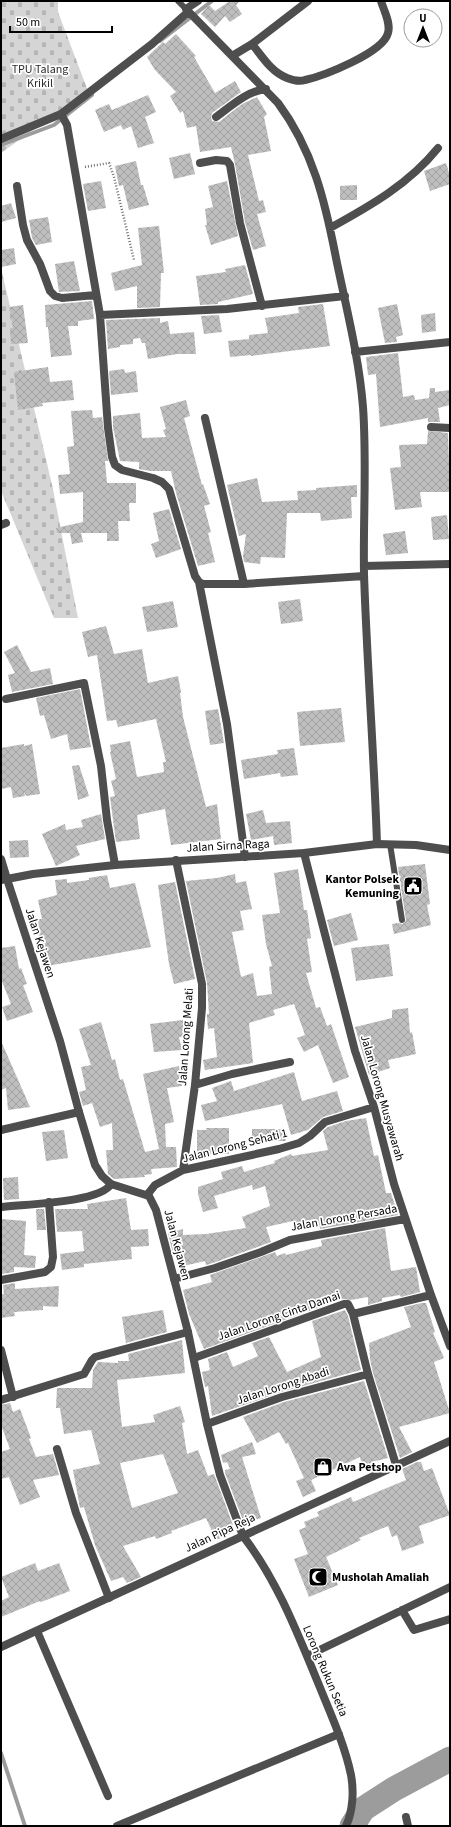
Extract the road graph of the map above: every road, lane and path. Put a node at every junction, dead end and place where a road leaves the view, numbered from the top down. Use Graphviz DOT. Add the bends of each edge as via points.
graph roads {
  1 [pos="178,1"];
  2 [pos="198,1"];
  3 [pos="308,1"];
  4 [pos="381,1"];
  5 [pos="188,12"];
  6 [pos="252,44"];
  7 [pos="232,56"];
  8 [pos="266,89"];
  9 [pos="62,115"];
  10 [pos="216,116"];
  11 [pos="1,139"];
  12 [pos="438,148"];
  13 [pos="200,163"];
  14 [pos="74,169"];
  15 [pos="17,186"];
  16 [pos="330,228"];
  17 [pos="134,260"];
  18 [pos="96,294"];
  19 [pos="345,296"];
  20 [pos="262,306"];
  21 [pos="100,315"];
  22 [pos="450,342"];
  23 [pos="355,352"];
  24 [pos="205,418"];
  25 [pos="431,427"];
  26 [pos="450,428"];
  27 [pos="450,564"];
  28 [pos="364,566"];
  29 [pos="364,576"];
  30 [pos="199,582"];
  31 [pos="244,584"];
  32 [pos="6,699"];
  33 [pos="377,844"];
  34 [pos="390,844"];
  35 [pos="450,850"];
  36 [pos="304,853"];
  37 [pos="245,857"];
  38 [pos="1,859"];
  39 [pos="176,860"];
  40 [pos="116,865"];
  41 [pos="4,880"];
  42 [pos="402,920"];
  43 [pos="290,1062"];
  44 [pos="195,1085"];
  45 [pos="374,1107"];
  46 [pos="79,1112"];
  47 [pos="1,1130"];
  48 [pos="184,1170"];
  49 [pos="111,1184"];
  50 [pos="147,1195"];
  51 [pos="49,1202"];
  52 [pos="1,1207"];
  53 [pos="405,1219"];
  54 [pos="174,1279"];
  55 [pos="1,1280"];
  56 [pos="431,1295"];
  57 [pos="353,1314"];
  58 [pos="188,1332"];
  59 [pos="450,1346"];
  60 [pos="1,1350"];
  61 [pos="194,1358"];
  62 [pos="368,1374"];
  63 [pos="13,1397"];
  64 [pos="1,1400"];
  65 [pos="207,1424"];
  66 [pos="450,1441"];
  67 [pos="57,1449"];
  68 [pos="396,1465"];
  69 [pos="243,1536"];
  70 [pos="450,1587"];
  71 [pos="109,1598"];
  72 [pos="402,1610"];
  73 [pos="450,1618"];
  74 [pos="37,1631"];
  75 [pos="1,1647"];
  76 [pos="307,1656"];
  77 [pos="339,1734"];
  78 [pos="108,1796"];
  79 [pos="406,1817"];
  80 [pos="117,1826"];
  81 [pos="346,1826"];
  82 [pos="408,1826"];
  1 -- 5 [label="lane"];
  2 -- 5 [label="street"];
  3 -- 6 [label="street"];
  4 -- 6 [label="street" via="388,23 385,40 369,54 304,81 294,81 279,74"];
  5 -- 7 [label="street"];
  5 -- 9 [label="street"];
  6 -- 7 [label="street"];
  7 -- 8 [label="street"];
  8 -- 10 [label="street" via="245,96"];
  8 -- 16 [label="street" via="289,118 310,158"];
  9 -- 11 [label="street"];
  9 -- 14 [label="street" via="67,125"];
  12 -- 16 [label="street" via="426,164 412,176 372,204"];
  13 -- 20 [label="street" via="223,159 230,165 240,223"];
  14 -- 17 [label="path" via="109,163"];
  14 -- 18 [label="street"];
  15 -- 18 [label="street" via="27,240 50,291 62,298"];
  16 -- 19 [label="street"];
  18 -- 21 [label="street"];
  19 -- 20 [label="street"];
  19 -- 23 [label="street"];
  20 -- 21 [label="street"];
  21 -- 30 [label="street" via="112,457 115,465 122,470 153,478 169,489"];
  22 -- 23 [label="street"];
  23 -- 28 [label="street" via="363,405 366,459"];
  24 -- 31 [label="street"];
  25 -- 26 [label="street"];
  27 -- 28 [label="street"];
  28 -- 29 [label="street"];
  29 -- 31 [label="street"];
  29 -- 33 [label="street"];
  30 -- 31 [label="street"];
  30 -- 37 [label="street" via="227,724"];
  32 -- 40 [label="street" via="84,683 101,766 107,820"];
  33 -- 34 [label="street, Jalan Sirna Raga"];
  33 -- 36 [label="street, Jalan Sirna Raga"];
  34 -- 35 [label="street, Jalan Sirna Raga" via="416,844"];
  34 -- 42 [label="lane"];
  36 -- 37 [label="street, Jalan Sirna Raga"];
  36 -- 45 [label="street, Jalan Lorong Musyawarah" via="355,1051"];
  37 -- 39 [label="street, Jalan Sirna Raga"];
  38 -- 41 [label="street, Jalan Kejawen"];
  39 -- 40 [label="street, Jalan Sirna Raga"];
  39 -- 44 [label="street, Jalan Lorong Melati" via="202,984"];
  40 -- 41 [label="street, Jalan Sirna Raga" via="33,874"];
  41 -- 46 [label="street, Jalan Kejawen" via="60,1041"];
  43 -- 44 [label="street"];
  44 -- 48 [label="street, Jalan Lorong Melati"];
  45 -- 48 [label="street, Jalan Lorong Sehati 1" via="325,1122 299,1143"];
  45 -- 53 [label="street, Jalan Lorong Musyawarah"];
  46 -- 47 [label="street"];
  46 -- 49 [label="street, Jalan Kejawen" via="95,1165"];
  48 -- 50 [label="street, Jalan Lorong Sehati 1" via="155,1185"];
  49 -- 50 [label="street"];
  49 -- 51 [label="street" via="108,1189 92,1195"];
  50 -- 54 [label="street, Jalan Kejawen" via="156,1210"];
  51 -- 52 [label="street"];
  51 -- 55 [label="street" via="53,1257 51,1267 45,1272"];
  53 -- 54 [label="street, Jalan Lorong Persada" via="290,1240 228,1264"];
  53 -- 56 [label="street, Jalan Lorong Musyawarah"];
  54 -- 58 [label="street, Jalan Kejawen"];
  56 -- 57 [label="street"];
  56 -- 59 [label="street, Jalan Lorong Musyawarah"];
  57 -- 61 [label="street, Jalan Lorong Cinta Damai" via="350,1306 344,1304"];
  57 -- 62 [label="street, Jalan Lorong Cinta Damai"];
  58 -- 61 [label="street, Jalan Kejawen"];
  58 -- 63 [label="street" via="95,1358 84,1374"];
  60 -- 63 [label="street"];
  61 -- 65 [label="street, Jalan Kejawen"];
  62 -- 65 [label="street, Jalan Lorong Abadi" via="282,1397"];
  62 -- 68 [label="street, Jalan Lorong Cinta Damai"];
  63 -- 64 [label="street"];
  65 -- 69 [label="street, Jalan Kejawen" via="220,1475"];
  66 -- 68 [label="street, Jalan Pipa Reja"];
  67 -- 71 [label="street" via="76,1513"];
  68 -- 69 [label="street, Jalan Pipa Reja"];
  69 -- 71 [label="street, Jalan Pipa Reja"];
  69 -- 76 [label="street, Lorong Rukun Setia" via="260,1558"];
  70 -- 72 [label="street"];
  71 -- 74 [label="street, Jalan Pipa Reja"];
  72 -- 73 [label="street" via="414,1630"];
  72 -- 76 [label="street"];
  74 -- 75 [label="street, Jalan Pipa Reja"];
  74 -- 78 [label="street"];
  76 -- 77 [label="street, Lorong Rukun Setia"];
  77 -- 80 [label="street"];
  77 -- 81 [label="street, Lorong Rukun Setia" via="351,1776 353,1796"];
  79 -- 82 [label="street"];
}
